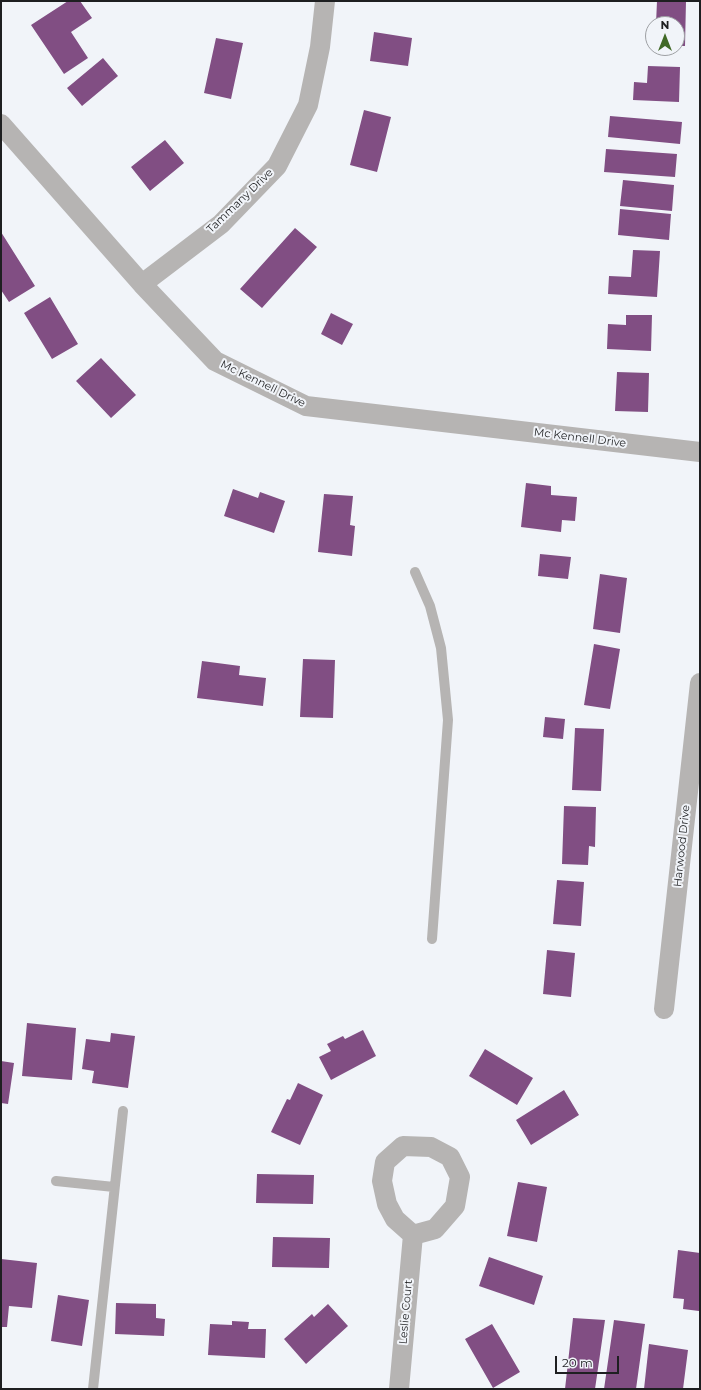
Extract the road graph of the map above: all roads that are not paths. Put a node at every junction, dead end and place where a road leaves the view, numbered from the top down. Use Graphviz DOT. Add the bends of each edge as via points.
graph roads {
  1 [pos="325,1"];
  2 [pos="1,124"];
  3 [pos="142,284"];
  4 [pos="700,452"];
  5 [pos="415,572"];
  6 [pos="700,683"];
  7 [pos="432,940"];
  8 [pos="664,1009"];
  9 [pos="123,1111"];
  10 [pos="56,1181"];
  11 [pos="114,1187"];
  12 [pos="413,1235"];
  13 [pos="93,1389"];
  14 [pos="399,1389"];
  1 -- 3 [label="street, Tammany Drive" via="320,47 308,105 277,166 221,224"];
  2 -- 3 [label="street, Mc Kennell Drive"];
  3 -- 4 [label="street, Mc Kennell Drive" via="215,361 306,406"];
  5 -- 7 [label="lane" via="430,606 440,648 448,720"];
  6 -- 8 [label="street, Harwood Drive"];
  9 -- 11 [label="lane"];
  10 -- 11 [label="lane"];
  11 -- 13 [label="lane"];
  12 -- 12 [label="street" via="435,1229 455,1206 460,1177 450,1157 431,1147 403,1146 385,1162 382,1181 387,1204 394,1219"];
  12 -- 14 [label="street, Leslie Court"];
}
